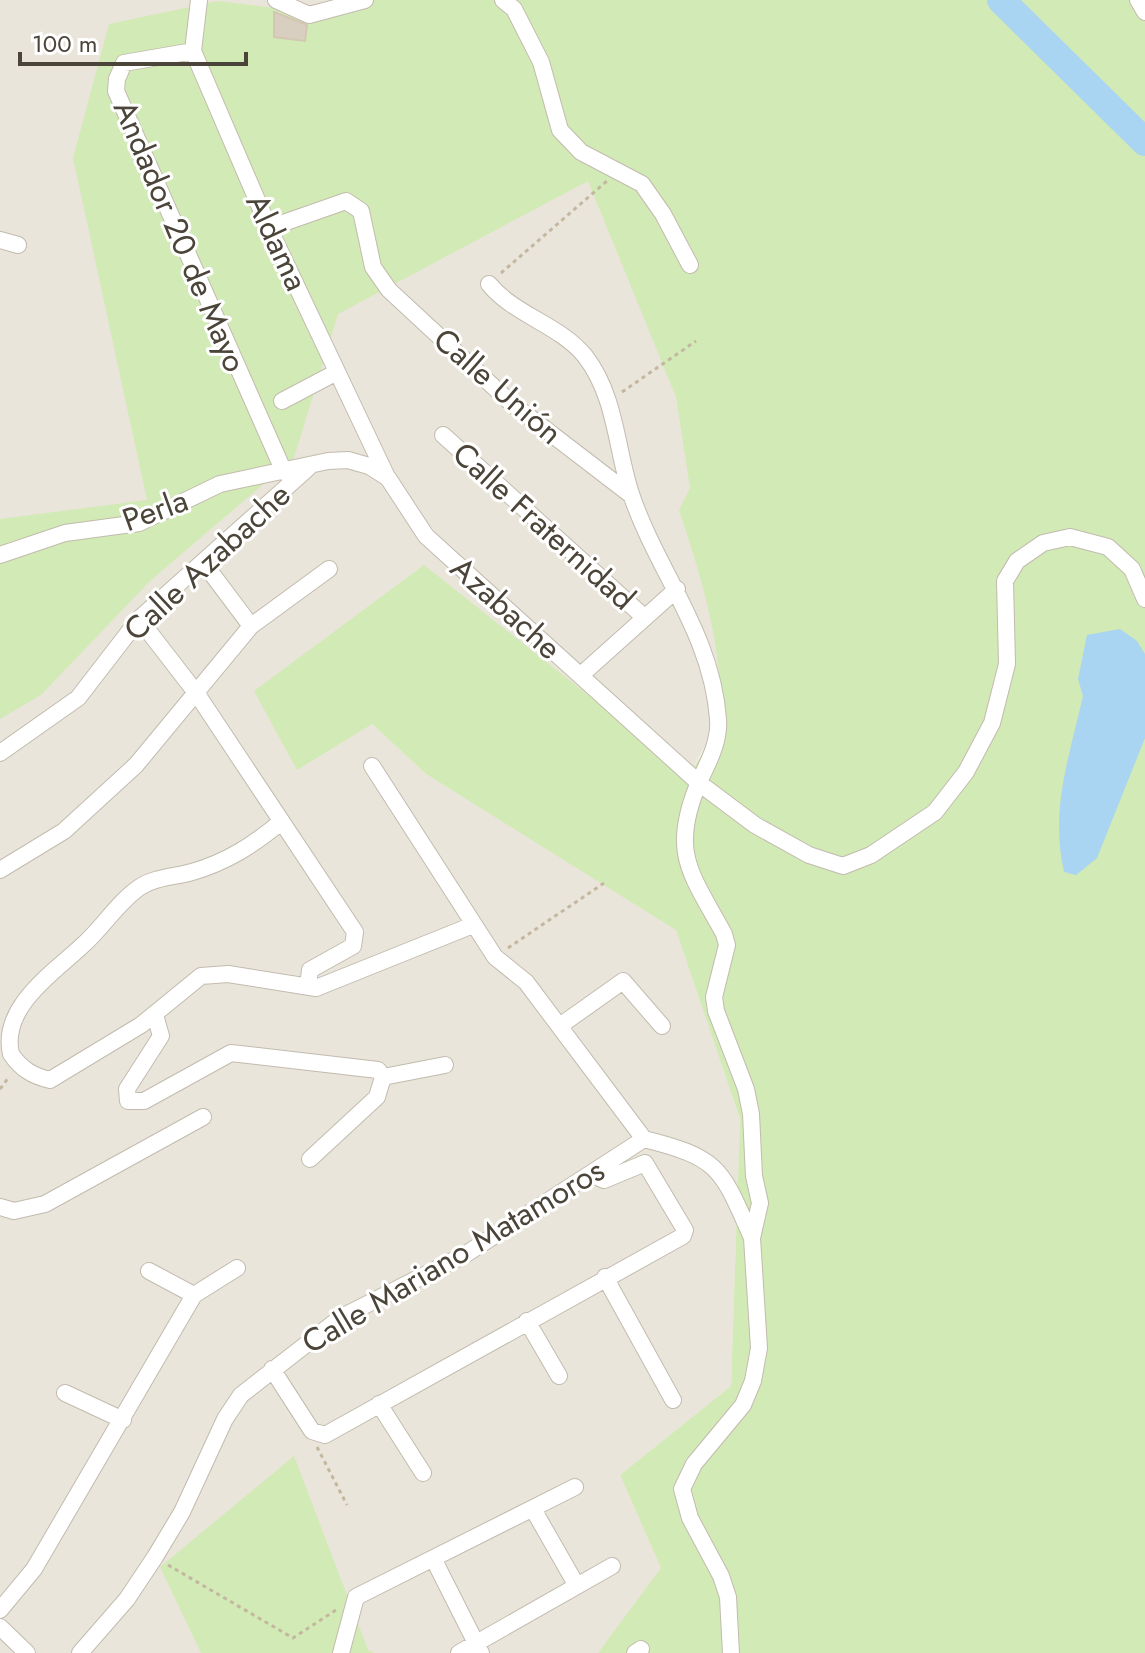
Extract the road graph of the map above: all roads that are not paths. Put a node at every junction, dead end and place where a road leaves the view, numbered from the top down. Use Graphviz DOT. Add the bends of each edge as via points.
graph roads {
  1 [pos="199,0"];
  2 [pos="276,0"];
  3 [pos="365,0"];
  4 [pos="503,0"];
  5 [pos="1138,0"];
  6 [pos="344,4"];
  7 [pos="1145,12"];
  8 [pos="193,51"];
  9 [pos="269,228"];
  10 [pos="0,240"];
  11 [pos="18,245"];
  12 [pos="690,265"];
  13 [pos="489,284"];
  14 [pos="337,372"];
  15 [pos="282,401"];
  16 [pos="443,435"];
  17 [pos="309,467"];
  18 [pos="284,472"];
  19 [pos="388,478"];
  20 [pos="631,495"];
  21 [pos="0,555"];
  22 [pos="203,562"];
  23 [pos="329,569"];
  24 [pos="677,589"];
  25 [pos="1145,599"];
  26 [pos="644,617"];
  27 [pos="139,619"];
  28 [pos="251,626"];
  29 [pos="581,675"];
  30 [pos="197,694"];
  31 [pos="0,753"];
  32 [pos="372,766"];
  33 [pos="699,783"];
  34 [pos="281,822"];
  35 [pos="0,870"];
  36 [pos="473,925"];
  37 [pos="308,986"];
  38 [pos="155,1015"];
  39 [pos="561,1025"];
  40 [pos="662,1026"];
  41 [pos="445,1065"];
  42 [pos="383,1077"];
  43 [pos="203,1117"];
  44 [pos="644,1139"];
  45 [pos="310,1159"];
  46 [pos="591,1174"];
  47 [pos="7,1209"];
  48 [pos="752,1238"];
  49 [pos="237,1268"];
  50 [pos="149,1271"];
  51 [pos="605,1277"];
  52 [pos="194,1295"];
  53 [pos="527,1321"];
  54 [pos="272,1369"];
  55 [pos="559,1376"];
  56 [pos="65,1393"];
  57 [pos="673,1400"];
  58 [pos="379,1404"];
  59 [pos="123,1420"];
  60 [pos="423,1473"];
  61 [pos="575,1487"];
  62 [pos="533,1509"];
  63 [pos="434,1560"];
  64 [pos="612,1566"];
  65 [pos="577,1586"];
  66 [pos="0,1610"];
  67 [pos="0,1627"];
  68 [pos="479,1648"];
  69 [pos="27,1653"];
  70 [pos="80,1653"];
  71 [pos="341,1653"];
  72 [pos="459,1653"];
  73 [pos="731,1653"];
  1 -- 8 [label="street, Aldama"];
  2 -- 6 [label="street" via="309,15"];
  3 -- 6 [label="street"];
  4 -- 12 [label="street" via="514,9 541,62 560,130 581,152 642,184"];
  5 -- 7 [label="street"];
  8 -- 9 [label="street, Aldama"];
  8 -- 18 [label="street, Andador 20 de Mayo" via="124,63 116,91"];
  9 -- 14 [label="street, Aldama"];
  9 -- 20 [label="street, Calle Unión" via="346,201 355,205 361,211 373,267 389,290 511,403"];
  10 -- 11 [label="street"];
  13 -- 20 [label="street" via="582,353 609,401"];
  14 -- 15 [label="street"];
  14 -- 19 [label="street, Aldama"];
  16 -- 26 [label="street, Calle Fraternidad"];
  17 -- 18 [label="street, Perla"];
  17 -- 19 [label="street" via="348,460"];
  17 -- 22 [label="street, Calle Azabache"];
  18 -- 21 [label="street, Perla" via="220,484 139,523 65,533"];
  19 -- 29 [label="street, Azabache" via="426,536"];
  20 -- 24 [label="street"];
  22 -- 27 [label="street, Calle Azabache"];
  22 -- 28 [label="street"];
  23 -- 28 [label="street"];
  24 -- 26 [label="street"];
  24 -- 33 [label="street" via="700,635 719,721"];
  25 -- 33 [label="street, Azabache" via="1132,569 1108,547 1070,537 1043,543 1017,561 1005,581 1007,664 992,723 966,772 935,812 871,855 843,866 826,863 755,825"];
  26 -- 29 [label="street"];
  27 -- 30 [label="street"];
  27 -- 31 [label="street, Calle Azabache" via="78,698"];
  28 -- 30 [label="street"];
  29 -- 33 [label="street, Azabache"];
  30 -- 34 [label="street"];
  30 -- 35 [label="street" via="136,765 64,831"];
  32 -- 36 [label="street"];
  33 -- 48 [label="street" via="686,819 685,863 727,945 714,997 751,1114 760,1203"];
  34 -- 37 [label="street" via="356,937 353,946 310,970"];
  34 -- 38 [label="street" via="224,862 142,886 82,947 13,1003 4,1027 7,1047 18,1064 50,1080"];
  36 -- 37 [label="street" via="316,988"];
  36 -- 39 [label="street" via="495,957 526,982"];
  37 -- 38 [label="street" via="213,973 194,981"];
  38 -- 42 [label="street" via="161,1036 127,1089 128,1101 144,1101 231,1053 370,1067"];
  39 -- 40 [label="street" via="623,981"];
  39 -- 44 [label="street"];
  41 -- 42 [label="street"];
  42 -- 45 [label="street" via="377,1097"];
  43 -- 47 [label="street" via="45,1204"];
  44 -- 46 [label="street, Calle Mariano Matamoros"];
  44 -- 48 [label="street" via="690,1151 712,1164"];
  46 -- 51 [label="street" via="604,1180 645,1163 685,1230 683,1236"];
  46 -- 54 [label="street, Calle Mariano Matamoros" via="466,1254 340,1318"];
  48 -- 73 [label="street" via="759,1334 753,1381 743,1405 694,1464 682,1489 690,1518 728,1597"];
  49 -- 52 [label="street"];
  50 -- 52 [label="street"];
  51 -- 53 [label="street"];
  51 -- 57 [label="street"];
  52 -- 59 [label="street"];
  53 -- 55 [label="street"];
  53 -- 58 [label="street"];
  54 -- 58 [label="street" via="319,1435"];
  54 -- 70 [label="street, Calle Mariano Matamoros" via="232,1405 155,1557"];
  56 -- 59 [label="street"];
  58 -- 60 [label="street"];
  59 -- 66 [label="street" via="34,1569"];
  61 -- 62 [label="street"];
  62 -- 63 [label="street"];
  62 -- 65 [label="street"];
  63 -- 68 [label="street"];
  63 -- 71 [label="street" via="356,1597"];
  64 -- 65 [label="street"];
  65 -- 68 [label="street"];
  67 -- 69 [label="street"];
  68 -- 72 [label="street"];
}
